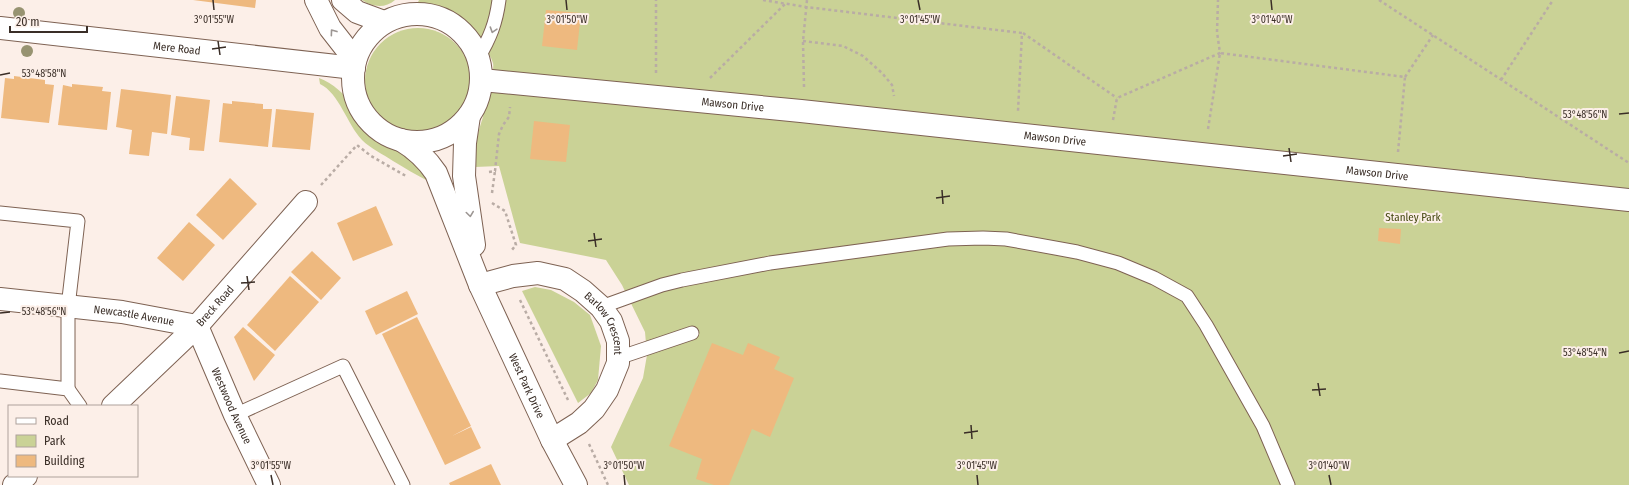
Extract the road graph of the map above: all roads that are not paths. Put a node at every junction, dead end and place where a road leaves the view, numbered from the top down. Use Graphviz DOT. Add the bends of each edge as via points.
graph roads {
  1 [pos="316,0"];
  2 [pos="343,0"];
  3 [pos="439,0"];
  4 [pos="499,0"];
  5 [pos="397,13"];
  6 [pos="448,21"];
  7 [pos="0,28"];
  8 [pos="478,58"];
  9 [pos="354,64"];
  10 [pos="482,80"];
  11 [pos="469,116"];
  12 [pos="401,140"];
  13 [pos="1629,200"];
  14 [pos="306,202"];
  15 [pos="0,213"];
  16 [pos="480,285"];
  17 [pos="0,299"];
  18 [pos="68,307"];
  19 [pos="601,307"];
  20 [pos="197,326"];
  21 [pos="692,333"];
  22 [pos="618,358"];
  23 [pos="0,381"];
  24 [pos="68,390"];
  25 [pos="79,405"];
  26 [pos="114,405"];
  27 [pos="235,415"];
  28 [pos="552,440"];
  29 [pos="25,477"];
  30 [pos="14,485"];
  31 [pos="269,485"];
  32 [pos="403,485"];
  33 [pos="576,485"];
  34 [pos="1288,485"];
  9 -- 1 [label="street, one-way" via="330,28"];
  2 -- 5 [label="street" via="357,12"];
  3 -- 6 [label="street"];
  4 -- 8 [label="lane, one-way" via="497,17 490,37"];
  5 -- 6 [label="street" via="436,16"];
  5 -- 9 [label="street" via="366,39"];
  6 -- 8 [label="street" via="466,36"];
  7 -- 9 [label="street, Mere Road"];
  8 -- 10 [label="street"];
  9 -- 12 [label="street" via="355,95 367,119 388,136"];
  10 -- 11 [label="street" via="476,105"];
  10 -- 13 [label="street, Mawson Drive" via="809,112"];
  11 -- 12 [label="street" via="461,126 439,138 427,142"];
  11 -- 16 [label="street, West Park Drive, one-way" via="464,176"];
  12 -- 16 [label="street, West Park Drive" via="428,160 436,173"];
  14 -- 20 [label="street, Breck Road"];
  15 -- 18 [label="lane" via="78,221"];
  16 -- 19 [label="street, Barlow Crescent" via="513,276 538,273 565,279"];
  16 -- 28 [label="street, West Park Drive"];
  17 -- 18 [label="street, Newcastle Avenue"];
  18 -- 20 [label="street, Newcastle Avenue" via="122,312"];
  18 -- 24 [label="lane"];
  19 -- 22 [label="street, Barlow Crescent" via="611,321 618,341"];
  19 -- 34 [label="lane" via="682,280 770,263 948,239 1006,239 1077,252 1133,269 1187,296 1262,426"];
  20 -- 26 [label="street, Breck Road"];
  20 -- 27 [label="street, Westwood Avenue"];
  21 -- 22 [label="lane"];
  22 -- 28 [label="street, Barlow Crescent" via="607,390 594,409 579,423"];
  23 -- 24 [label="lane"];
  24 -- 25 [label="lane"];
  27 -- 31 [label="street, Westwood Avenue"];
  27 -- 32 [label="lane" via="343,366"];
  28 -- 33 [label="street, West Park Drive"];
  29 -- 30 [label="street"];
}
